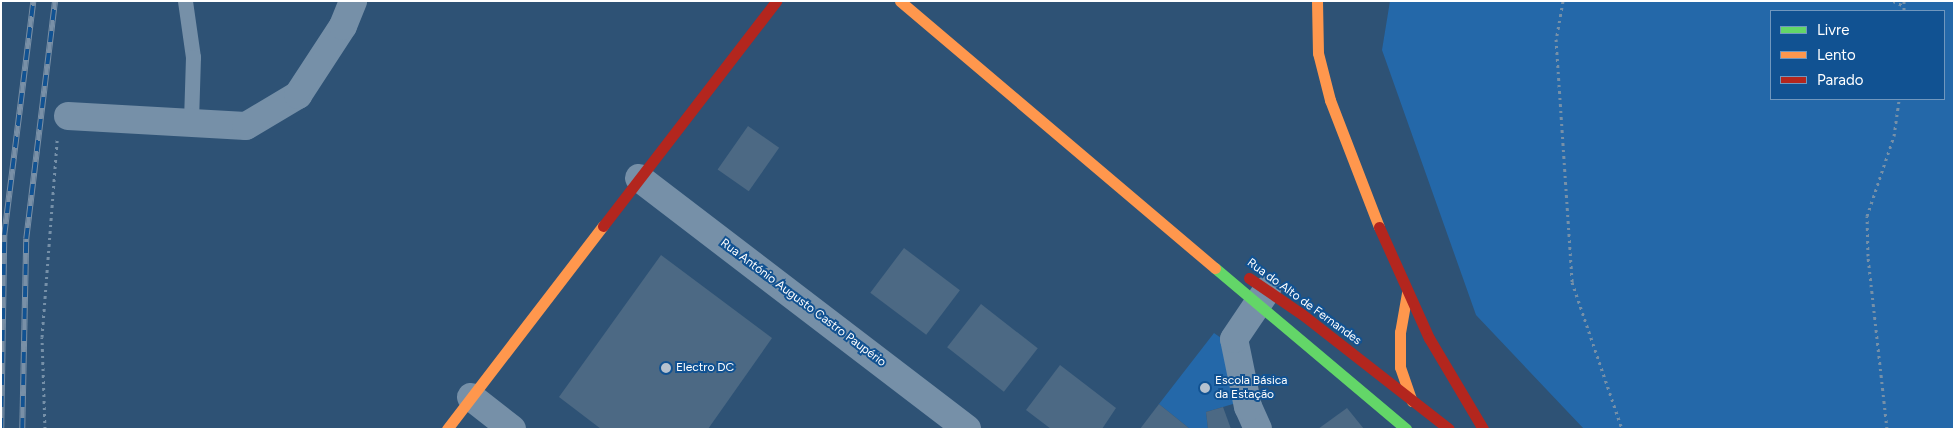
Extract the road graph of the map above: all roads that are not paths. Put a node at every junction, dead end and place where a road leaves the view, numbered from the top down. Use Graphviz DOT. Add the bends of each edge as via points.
graph roads {
  1 [pos="185,1"];
  2 [pos="353,1"];
  3 [pos="776,1"];
  4 [pos="900,1"];
  5 [pos="1317,1"];
  6 [pos="68,116"];
  7 [pos="191,121"];
  8 [pos="639,178"];
  9 [pos="1138,203"];
  10 [pos="1407,293"];
  11 [pos="1262,298"];
  12 [pos="1400,332"];
  13 [pos="1428,338"];
  14 [pos="1387,340"];
  15 [pos="1343,347"];
  16 [pos="1367,348"];
  17 [pos="1441,382"];
  18 [pos="471,397"];
  19 [pos="1410,398"];
  20 [pos="1446,409"];
  21 [pos="446,429"];
  22 [pos="512,429"];
  23 [pos="967,429"];
  24 [pos="1258,429"];
  25 [pos="1406,429"];
  26 [pos="1426,429"];
  27 [pos="1449,429"];
  28 [pos="1483,429"];
  1 -- 7 [label="lane" via="193,57"];
  2 -- 7 [label="street" via="343,26 298,96 246,126"];
  3 -- 8 [label="main road"];
  4 -- 9 [label="main road, Rua do Alto de Fernandes"];
  5 -- 10 [label="main road" via="1318,53 1330,100 1366,197"];
  6 -- 7 [label="street"];
  8 -- 18 [label="main road"];
  8 -- 23 [label="street, Rua António Augusto Castro Paupério"];
  9 -- 11 [label="main road, Rua do Alto de Fernandes"];
  9 -- 11 [label="main road, Rua do Alto de Fernandes"];
  10 -- 12 [label="main road"];
  10 -- 13 [label="main road"];
  11 -- 15 [label="main road, Rua do Alto de Fernandes"];
  11 -- 24 [label="street" via="1234,339 1248,407"];
  11 -- 25 [label="main road, Rua do Alto de Fernandes"];
  12 -- 14 [label="main road"];
  12 -- 19 [label="main road" via="1400,367"];
  13 -- 17 [label="main road"];
  13 -- 28 [label="main road"];
  15 -- 16 [label="main road"];
  15 -- 19 [label="main road, Rua do Alto de Fernandes"];
  18 -- 21 [label="main road"];
  18 -- 22 [label="street"];
  19 -- 26 [label="main road"];
  19 -- 27 [label="main road, Rua do Alto de Fernandes"];
  20 -- 27 [label="main road"];
}
